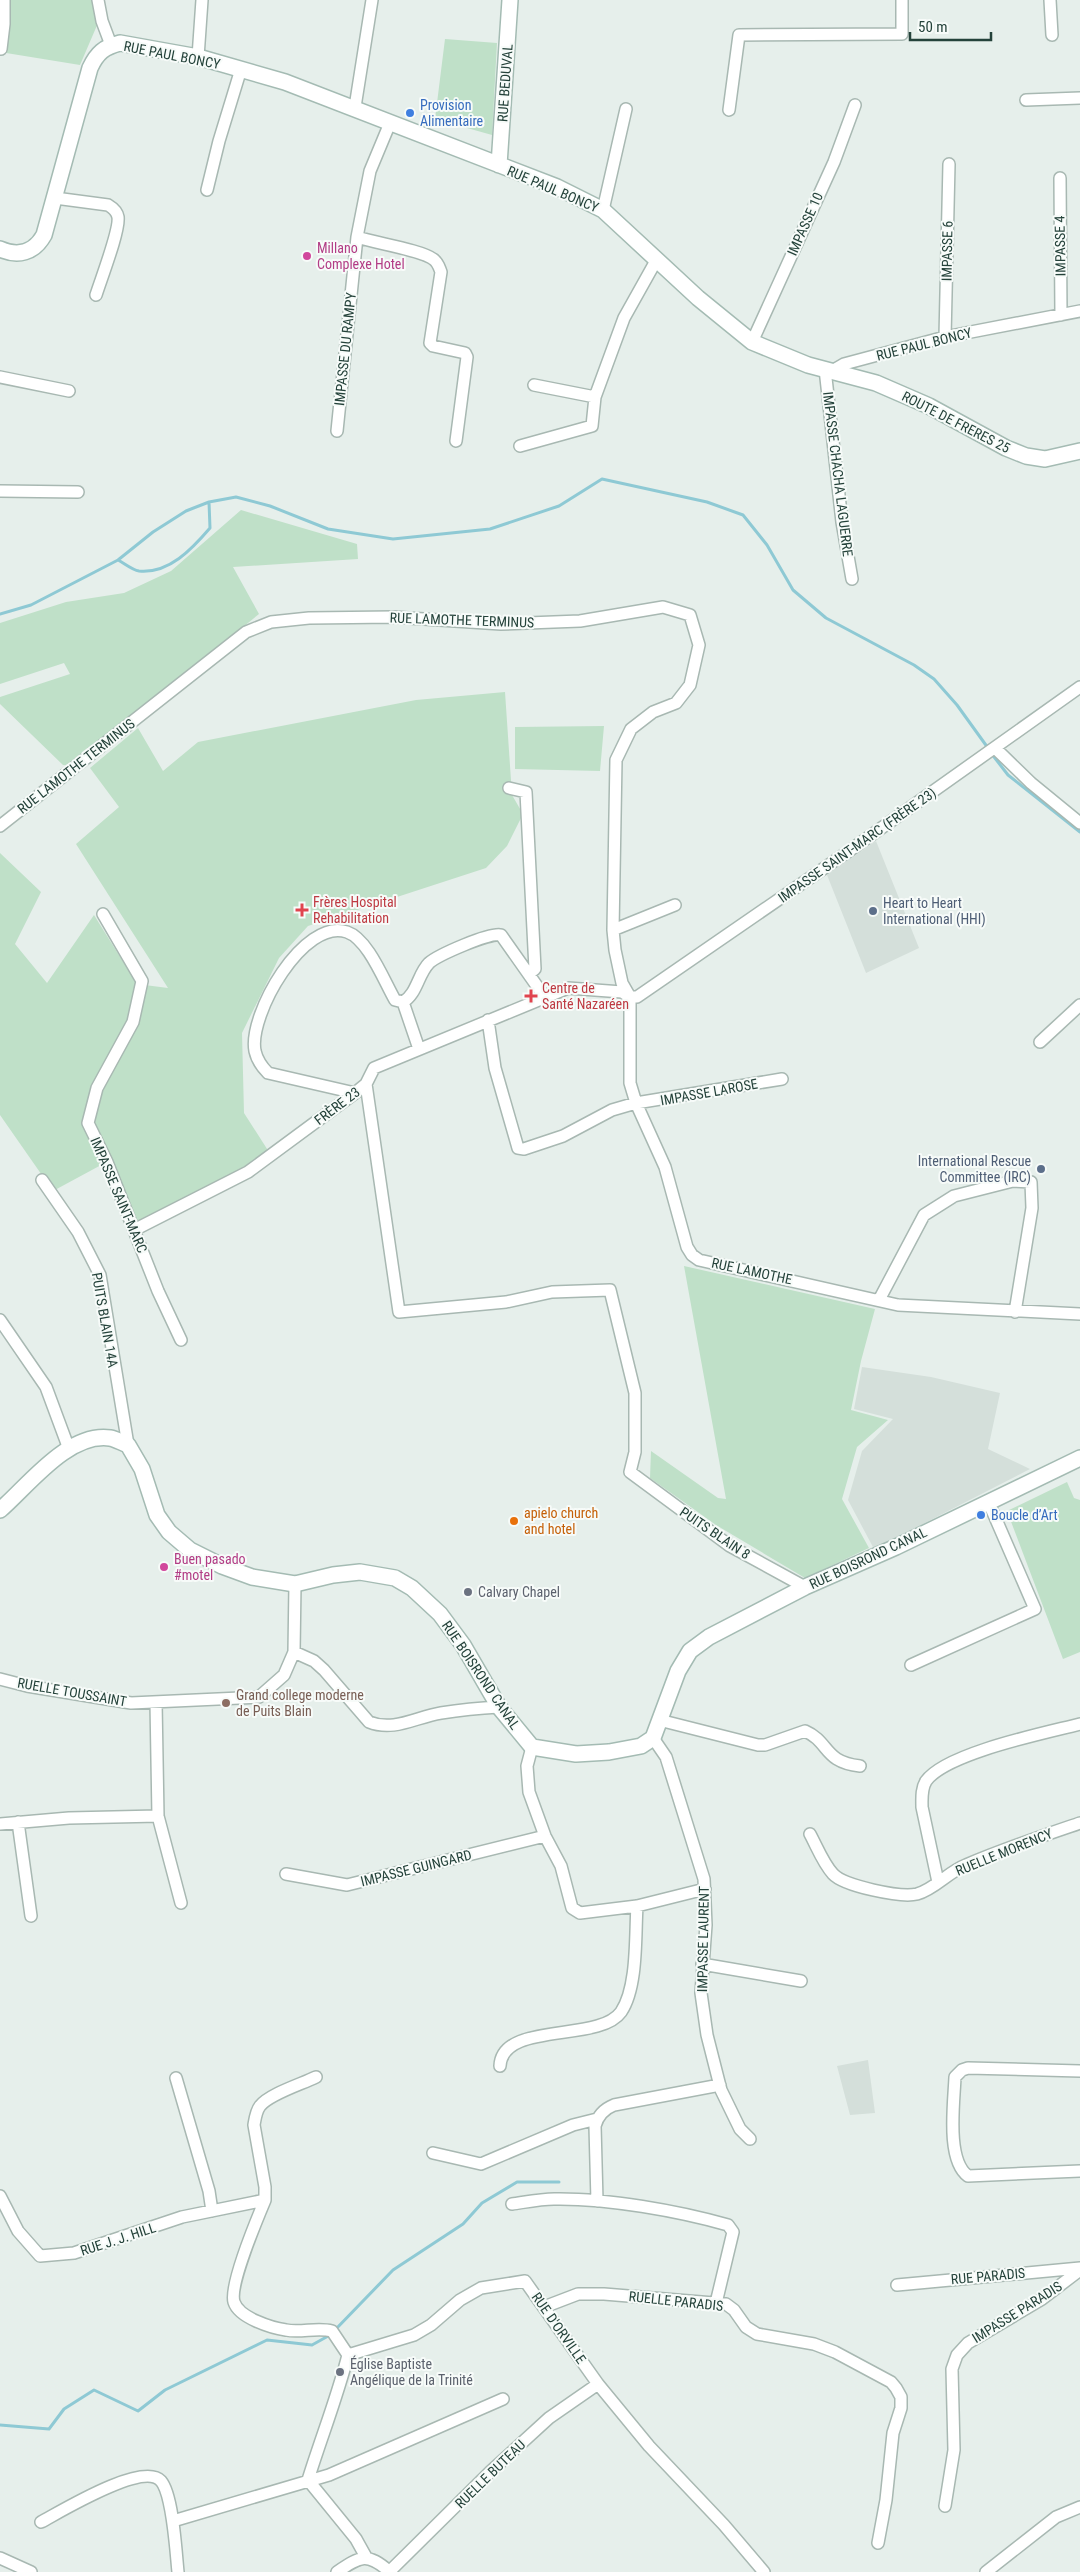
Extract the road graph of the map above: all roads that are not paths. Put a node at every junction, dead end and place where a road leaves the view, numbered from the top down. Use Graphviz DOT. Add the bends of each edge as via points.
graph roads {
  1 [pos="4,0"];
  2 [pos="202,0"];
  3 [pos="372,0"];
  4 [pos="510,0"];
  5 [pos="902,0"];
  6 [pos="1050,0"];
  7 [pos="95,2"];
  8 [pos="1052,35"];
  9 [pos="111,45"];
  10 [pos="1,49"];
  11 [pos="198,57"];
  12 [pos="241,69"];
  13 [pos="1080,98"];
  14 [pos="1026,100"];
  15 [pos="855,105"];
  16 [pos="355,107"];
  17 [pos="626,109"];
  18 [pos="729,110"];
  19 [pos="390,123"];
  20 [pos="949,164"];
  21 [pos="499,166"];
  22 [pos="1060,178"];
  23 [pos="208,190"];
  24 [pos="55,198"];
  25 [pos="604,210"];
  26 [pos="357,237"];
  27 [pos="0,249"];
  28 [pos="657,259"];
  29 [pos="96,295"];
  30 [pos="1080,311"];
  31 [pos="1061,315"];
  32 [pos="945,337"];
  33 [pos="752,342"];
  34 [pos="829,370"];
  35 [pos="0,378"];
  36 [pos="534,385"];
  37 [pos="69,391"];
  38 [pos="595,398"];
  39 [pos="337,431"];
  40 [pos="456,441"];
  41 [pos="520,446"];
  42 [pos="1080,451"];
  43 [pos="0,491"];
  44 [pos="78,492"];
  45 [pos="852,579"];
  46 [pos="1080,687"];
  47 [pos="995,748"];
  48 [pos="510,788"];
  49 [pos="1080,823"];
  50 [pos="0,826"];
  51 [pos="675,905"];
  52 [pos="103,914"];
  53 [pos="613,930"];
  54 [pos="530,973"];
  55 [pos="544,996"];
  56 [pos="630,997"];
  57 [pos="403,1002"];
  58 [pos="1080,1005"];
  59 [pos="488,1020"];
  60 [pos="1040,1042"];
  61 [pos="419,1049"];
  62 [pos="782,1079"];
  63 [pos="366,1084"];
  64 [pos="355,1093"];
  65 [pos="636,1103"];
  66 [pos="42,1180"];
  67 [pos="134,1230"];
  68 [pos="879,1300"];
  69 [pos="1015,1312"];
  70 [pos="1080,1314"];
  71 [pos="0,1320"];
  72 [pos="181,1340"];
  73 [pos="128,1444"];
  74 [pos="69,1449"];
  75 [pos="1080,1458"];
  76 [pos="988,1501"];
  77 [pos="0,1510"];
  78 [pos="295,1584"];
  79 [pos="805,1587"];
  80 [pos="294,1652"];
  81 [pos="911,1665"];
  82 [pos="0,1679"];
  83 [pos="156,1702"];
  84 [pos="499,1707"];
  85 [pos="660,1720"];
  86 [pos="1080,1724"];
  87 [pos="653,1738"];
  88 [pos="532,1747"];
  89 [pos="860,1766"];
  90 [pos="158,1816"];
  91 [pos="18,1822"];
  92 [pos="1080,1823"];
  93 [pos="0,1824"];
  94 [pos="810,1834"];
  95 [pos="545,1836"];
  96 [pos="286,1874"];
  97 [pos="938,1882"];
  98 [pos="705,1889"];
  99 [pos="181,1903"];
  100 [pos="637,1906"];
  101 [pos="31,1916"];
  102 [pos="702,1964"];
  103 [pos="801,1981"];
  104 [pos="500,2066"];
  105 [pos="1080,2071"];
  106 [pos="316,2077"];
  107 [pos="176,2078"];
  108 [pos="720,2085"];
  109 [pos="597,2119"];
  110 [pos="750,2140"];
  111 [pos="433,2154"];
  112 [pos="1080,2171"];
  113 [pos="0,2196"];
  114 [pos="265,2200"];
  115 [pos="598,2201"];
  116 [pos="512,2204"];
  117 [pos="212,2211"];
  118 [pos="1080,2269"];
  119 [pos="897,2285"];
  120 [pos="716,2303"];
  121 [pos="544,2307"];
  122 [pos="348,2356"];
  123 [pos="598,2384"];
  124 [pos="504,2399"];
  125 [pos="308,2480"];
  126 [pos="945,2506"];
  127 [pos="1080,2506"];
  128 [pos="173,2521"];
  129 [pos="41,2522"];
  130 [pos="878,2543"];
  131 [pos="366,2557"];
  132 [pos="0,2558"];
  133 [pos="31,2572"];
  134 [pos="178,2572"];
  135 [pos="337,2572"];
  136 [pos="389,2572"];
  137 [pos="764,2572"];
  138 [pos="986,2572"];
  1 -- 10 [label="street"];
  2 -- 11 [label="street"];
  3 -- 16 [label="street"];
  4 -- 21 [label="street, RUE BEDUVAL"];
  5 -- 18 [label="street" via="902,34 741,34 736,39"];
  6 -- 8 [label="street"];
  7 -- 9 [label="street"];
  9 -- 11 [label="street, RUE PAUL BONCY" via="120,43"];
  9 -- 24 [label="street, RUE PAUL BONCY" via="96,54 90,68"];
  11 -- 12 [label="street, RUE PAUL BONCY"];
  12 -- 16 [label="street, RUE PAUL BONCY"];
  12 -- 23 [label="street"];
  13 -- 14 [label="street"];
  15 -- 33 [label="street, IMPASSE 10" via="834,162"];
  16 -- 19 [label="street, RUE PAUL BONCY"];
  17 -- 25 [label="street"];
  19 -- 21 [label="street, RUE PAUL BONCY"];
  19 -- 26 [label="street, IMPASSE DU RAMPY" via="370,171"];
  20 -- 32 [label="street, IMPASSE 6"];
  21 -- 25 [label="street, RUE PAUL BONCY" via="557,187"];
  22 -- 31 [label="street, IMPASSE 4"];
  24 -- 27 [label="street, RUE PAUL BONCY" via="39,245 21,253"];
  24 -- 29 [label="street" via="108,205 117,213"];
  25 -- 28 [label="street, RUE PAUL BONCY"];
  26 -- 39 [label="street, IMPASSE DU RAMPY"];
  26 -- 40 [label="street" via="424,254 439,266 441,272 430,343 465,353 467,357"];
  28 -- 33 [label="street, RUE PAUL BONCY"];
  28 -- 38 [label="street" via="624,318"];
  30 -- 31 [label="street, RUE PAUL BONCY"];
  31 -- 32 [label="street, RUE PAUL BONCY"];
  32 -- 34 [label="street, RUE PAUL BONCY"];
  33 -- 34 [label="street, RUE PAUL BONCY"];
  34 -- 42 [label="street, ROUTE DE FRERES 25" via="876,383 929,406 1026,456 1045,459"];
  34 -- 45 [label="street, IMPASSE CHACHA LAGUERRE" via="842,522"];
  35 -- 37 [label="street"];
  36 -- 38 [label="street"];
  38 -- 41 [label="street" via="590,428"];
  43 -- 44 [label="street"];
  46 -- 47 [label="street, IMPASSE SAINT-MARC (FRÈRE 23)"];
  47 -- 49 [label="street"];
  47 -- 56 [label="street, IMPASSE SAINT-MARC (FRÈRE 23)" via="637,997"];
  48 -- 54 [label="street" via="526,792 535,969"];
  50 -- 53 [label="street, RUE LAMOTHE TERMINUS" via="246,632 271,622 394,617 500,624 580,621 663,607 690,615 699,645 690,685 676,702 653,712 631,729 616,760"];
  51 -- 53 [label="street"];
  52 -- 67 [label="street, IMPASSE SAINT-MARC" via="142,981 133,1022 97,1088 88,1123"];
  53 -- 56 [label="street, RUE LAMOTHE TERMINUS" via="622,983"];
  54 -- 55 [label="street"];
  54 -- 57 [label="street" via="501,935 496,933 428,964 409,999"];
  55 -- 56 [label="street, FRÈRE 23" via="568,988 616,991"];
  55 -- 59 [label="street, FRÈRE 23"];
  56 -- 65 [label="street, RUE LAMOTHE" via="630,1083"];
  57 -- 61 [label="street"];
  57 -- 64 [label="street" via="395,1000 364,944 346,932 329,932 309,941 289,964 265,1001 256,1028 255,1050 260,1065 268,1074"];
  58 -- 60 [label="street"];
  59 -- 61 [label="street, FRÈRE 23"];
  59 -- 65 [label="street, IMPASSE LAROSE" via="495,1068 518,1148 524,1149 563,1136 612,1110"];
  61 -- 63 [label="street, FRÈRE 23" via="374,1068"];
  62 -- 65 [label="street, IMPASSE LAROSE"];
  63 -- 64 [label="street, FRÈRE 23"];
  63 -- 79 [label="street, PUITS BLAIN 8" via="399,1312 506,1302 552,1292 610,1290 635,1393 634,1452 630,1472 730,1546"];
  64 -- 67 [label="street, FRÈRE 23" via="248,1172"];
  65 -- 68 [label="street, RUE LAMOTHE" via="665,1167 692,1255 699,1260"];
  66 -- 73 [label="street, PUITS BLAIN 14A" via="78,1232 100,1276"];
  67 -- 72 [label="street, IMPASSE SAINT-MARC"];
  68 -- 69 [label="street, RUE LAMOTHE" via="898,1305"];
  68 -- 69 [label="street" via="924,1215 954,1196 1013,1180 1030,1182 1031,1217"];
  69 -- 70 [label="street, RUE LAMOTHE"];
  71 -- 74 [label="street" via="46,1387"];
  73 -- 74 [label="street" via="109,1438 88,1441"];
  73 -- 78 [label="street, RUE BOISROND CANAL" via="142,1469 157,1515 169,1532 190,1550 252,1577"];
  74 -- 77 [label="street" via="52,1460"];
  75 -- 76 [label="street, RUE BOISROND CANAL"];
  76 -- 79 [label="street, RUE BOISROND CANAL"];
  76 -- 81 [label="street" via="1035,1609"];
  78 -- 80 [label="street, RUELLE TOUSSAINT"];
  78 -- 84 [label="street, RUE BOISROND CANAL" via="360,1572 395,1578 412,1588 440,1614 463,1645"];
  79 -- 85 [label="street, RUE BOISROND CANAL" via="709,1637 690,1651 678,1671"];
  80 -- 83 [label="street, RUELLE TOUSSAINT" via="284,1675 259,1697"];
  80 -- 84 [label="street" via="314,1661 369,1722 377,1725 390,1727 438,1713"];
  82 -- 83 [label="street, RUELLE TOUSSAINT" via="131,1703"];
  83 -- 90 [label="street"];
  84 -- 88 [label="street, RUE BOISROND CANAL"];
  85 -- 87 [label="street, RUE BOISROND CANAL"];
  85 -- 89 [label="street" via="758,1745 805,1731 836,1760"];
  86 -- 97 [label="street" via="980,1751 936,1771 926,1782 922,1807"];
  87 -- 88 [label="street" via="641,1746 609,1752 576,1754"];
  87 -- 98 [label="street, IMPASSE LAURENT" via="666,1757"];
  88 -- 95 [label="street" via="527,1766 528,1792"];
  90 -- 91 [label="street"];
  90 -- 99 [label="street"];
  91 -- 93 [label="street"];
  91 -- 101 [label="street"];
  92 -- 97 [label="street, RUELLE MORENCY" via="959,1867"];
  94 -- 97 [label="street, RUELLE MORENCY" via="833,1874 841,1880 908,1894 917,1894"];
  95 -- 96 [label="street, IMPASSE GUINGARD" via="347,1885"];
  95 -- 100 [label="street" via="561,1866 572,1908 580,1913"];
  98 -- 100 [label="street"];
  98 -- 102 [label="street, IMPASSE LAURENT"];
  100 -- 104 [label="street" via="632,1981 621,2013 608,2022 528,2039 510,2046 501,2058"];
  102 -- 103 [label="street"];
  102 -- 108 [label="street, IMPASSE LAURENT" via="700,1993"];
  105 -- 112 [label="street" via="968,2068 955,2077 954,2104 955,2157 960,2170 968,2176"];
  106 -- 114 [label="street" via="268,2099 260,2106 254,2125"];
  107 -- 117 [label="street"];
  108 -- 109 [label="street" via="614,2105"];
  108 -- 110 [label="street, IMPASSE LAURENT" via="740,2129"];
  109 -- 111 [label="street" via="574,2125 481,2164"];
  109 -- 115 [label="street"];
  113 -- 117 [label="street, RUE J. J. HILL" via="18,2231 40,2256 74,2253 182,2217"];
  114 -- 117 [label="street, RUE J. J. HILL"];
  114 -- 122 [label="street" via="237,2278 234,2304 266,2327 333,2333"];
  115 -- 116 [label="street" via="552,2199"];
  115 -- 120 [label="street" via="705,2218 732,2227"];
  118 -- 119 [label="street, RUE PARADIS"];
  118 -- 126 [label="street, IMPASSE PARADIS" via="1042,2299 968,2343 957,2355 952,2369 954,2450"];
  120 -- 121 [label="street, RUELLE PARADIS" via="578,2294"];
  120 -- 130 [label="street, RUELLE PARADIS" via="731,2306 746,2327 757,2334 814,2344 867,2368 896,2388 901,2397 901,2408 893,2432"];
  121 -- 122 [label="street, RUE D'ORVILLE" via="524,2281 480,2288 414,2335"];
  121 -- 123 [label="street, RUE D'ORVILLE"];
  122 -- 125 [label="street"];
  123 -- 136 [label="street, RUELLE BUTEAU" via="549,2418"];
  123 -- 137 [label="street, RUE D'ORVILLE" via="649,2446"];
  124 -- 125 [label="street" via="329,2475"];
  125 -- 128 [label="street"];
  125 -- 131 [label="street" via="356,2539"];
  127 -- 138 [label="street" via="1056,2517"];
  128 -- 129 [label="street" via="161,2482 147,2476 100,2490"];
  128 -- 134 [label="street"];
  131 -- 135 [label="street"];
  131 -- 136 [label="street"];
  132 -- 133 [label="street"];
}
